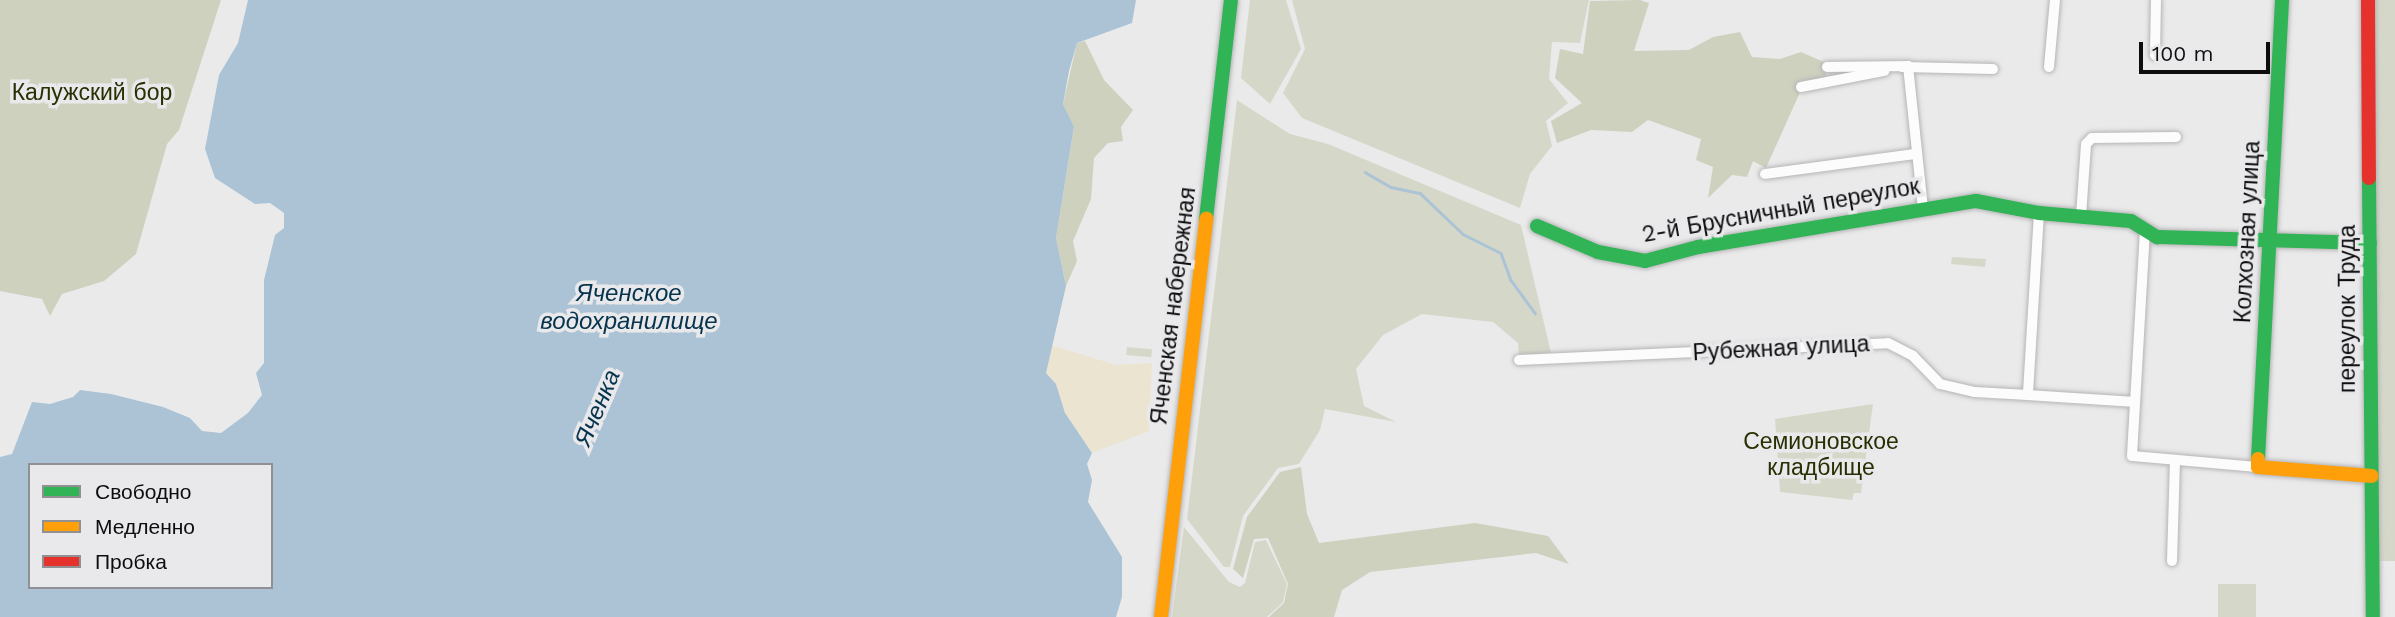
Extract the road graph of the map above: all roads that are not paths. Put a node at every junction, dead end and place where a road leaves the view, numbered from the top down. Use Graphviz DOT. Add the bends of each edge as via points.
graph roads {
  1 [pos="1231,0"];
  2 [pos="2054,0"];
  3 [pos="2156,0"];
  4 [pos="2283,0"];
  5 [pos="2368,0"];
  6 [pos="2155,55"];
  7 [pos="1908,66"];
  8 [pos="1827,67"];
  9 [pos="2049,67"];
  10 [pos="1993,69"];
  11 [pos="1801,87"];
  12 [pos="2176,137"];
  13 [pos="1914,153"];
  14 [pos="1765,174"];
  15 [pos="1923,209"];
  16 [pos="2039,213"];
  17 [pos="2081,216"];
  18 [pos="1537,226"];
  19 [pos="2145,230"];
  20 [pos="2270,241"];
  21 [pos="2370,243"];
  22 [pos="1519,360"];
  23 [pos="2028,395"];
  24 [pos="2135,402"];
  25 [pos="2175,460"];
  26 [pos="2258,467"];
  27 [pos="2372,476"];
  28 [pos="2172,561"];
  29 [pos="1161,617"];
  30 [pos="2373,617"];
  1 -- 29 [label="street, Яченская набережная"];
  2 -- 9 [label="street"];
  3 -- 6 [label="street"];
  4 -- 20 [label="street, Колхозная улица"];
  5 -- 21 [label="street, переулок Труда"];
  7 -- 8 [label="street"];
  7 -- 10 [label="street"];
  7 -- 11 [label="street"];
  7 -- 13 [label="street"];
  12 -- 17 [label="street" via="2092,138 2086,144"];
  13 -- 14 [label="street"];
  13 -- 15 [label="street"];
  15 -- 16 [label="street, 2-й Брусничный переулок" via="1976,201"];
  15 -- 18 [label="street, 2-й Брусничный переулок" via="1645,261 1598,252"];
  16 -- 17 [label="street, 2-й Брусничный переулок"];
  16 -- 23 [label="street"];
  17 -- 19 [label="street, 2-й Брусничный переулок" via="2131,221"];
  19 -- 20 [label="street, 2-й Брусничный переулок" via="2157,237"];
  19 -- 24 [label="street"];
  20 -- 21 [label="street, 2-й Брусничный переулок"];
  20 -- 26 [label="street, Колхозная улица"];
  21 -- 27 [label="street, переулок Труда"];
  22 -- 23 [label="street, Рубежная улица" via="1888,344 1913,356 1940,384 1975,392"];
  23 -- 24 [label="street, Рубежная улица"];
  24 -- 25 [label="street" via="2132,456"];
  25 -- 26 [label="street"];
  25 -- 28 [label="street"];
  26 -- 27 [label="street"];
  27 -- 30 [label="street, переулок Труда"];
}
